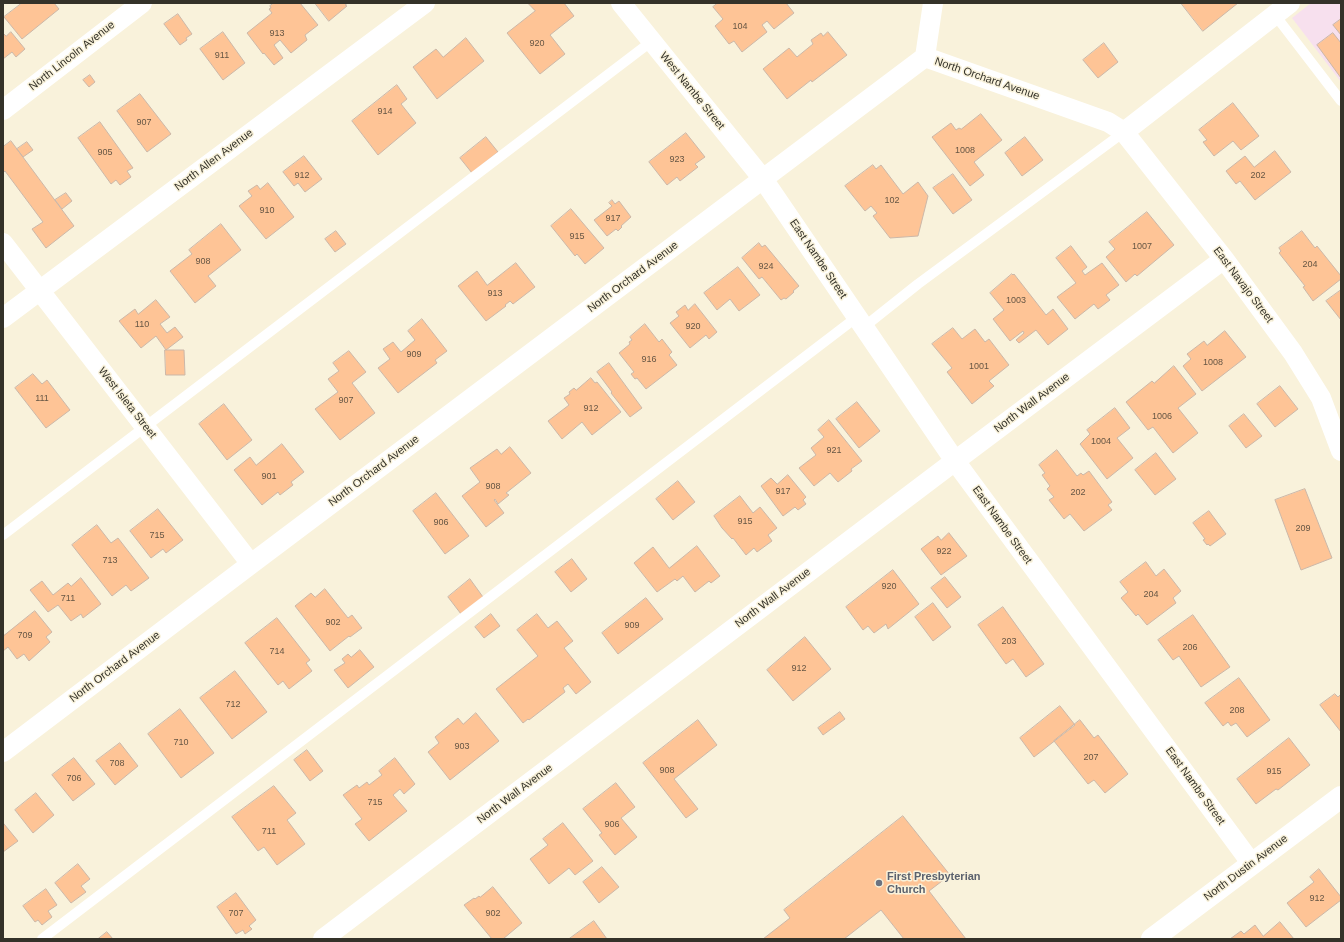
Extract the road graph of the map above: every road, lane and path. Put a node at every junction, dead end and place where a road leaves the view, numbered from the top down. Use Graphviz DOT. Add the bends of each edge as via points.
graph roads {
  1 [pos="142,3"];
  2 [pos="425,3"];
  3 [pos="621,3"];
  4 [pos="933,3"];
  5 [pos="1282,9"];
  6 [pos="652,42"];
  7 [pos="925,57"];
  8 [pos="1341,100"];
  9 [pos="3,110"];
  10 [pos="1124,132"];
  11 [pos="763,179"];
  12 [pos="3,243"];
  13 [pos="1224,259"];
  14 [pos="40,291"];
  15 [pos="3,318"];
  16 [pos="861,322"];
  17 [pos="145,428"];
  18 [pos="1341,451"];
  19 [pos="955,461"];
  20 [pos="3,535"];
  21 [pos="251,564"];
  22 [pos="3,752"];
  23 [pos="1341,797"];
  24 [pos="1252,864"];
  25 [pos="42,939"];
  26 [pos="323,939"];
  27 [pos="1152,939"];
  1 -- 9 [label="street, North Lincoln Avenue"];
  2 -- 14 [label="street, North Allen Avenue"];
  3 -- 6 [label="street, West Nambe Street"];
  4 -- 7 [label="street"];
  5 -- 8 [label="lane"];
  5 -- 10 [label="street"];
  6 -- 11 [label="street, West Nambe Street"];
  6 -- 17 [label="lane"];
  7 -- 10 [label="street, North Orchard Avenue" via="1108,122"];
  7 -- 11 [label="street, North Orchard Avenue"];
  10 -- 13 [label="street, East Navajo Street"];
  10 -- 16 [label="lane" via="918,284"];
  11 -- 16 [label="street, East Nambe Street"];
  11 -- 21 [label="street, North Orchard Avenue"];
  12 -- 14 [label="street, West Isleta Street"];
  13 -- 18 [label="street, East Navajo Street" via="1293,353 1321,398"];
  13 -- 19 [label="street, North Wall Avenue"];
  14 -- 15 [label="street, North Allen Avenue"];
  14 -- 17 [label="street, West Isleta Street"];
  16 -- 19 [label="street, East Nambe Street"];
  16 -- 25 [label="lane"];
  17 -- 20 [label="lane"];
  17 -- 21 [label="street, West Isleta Street"];
  19 -- 24 [label="street, East Nambe Street"];
  19 -- 26 [label="street, North Wall Avenue"];
  21 -- 22 [label="street, North Orchard Avenue"];
  23 -- 24 [label="street, North Dustin Avenue"];
  24 -- 27 [label="street, North Dustin Avenue"];
}
